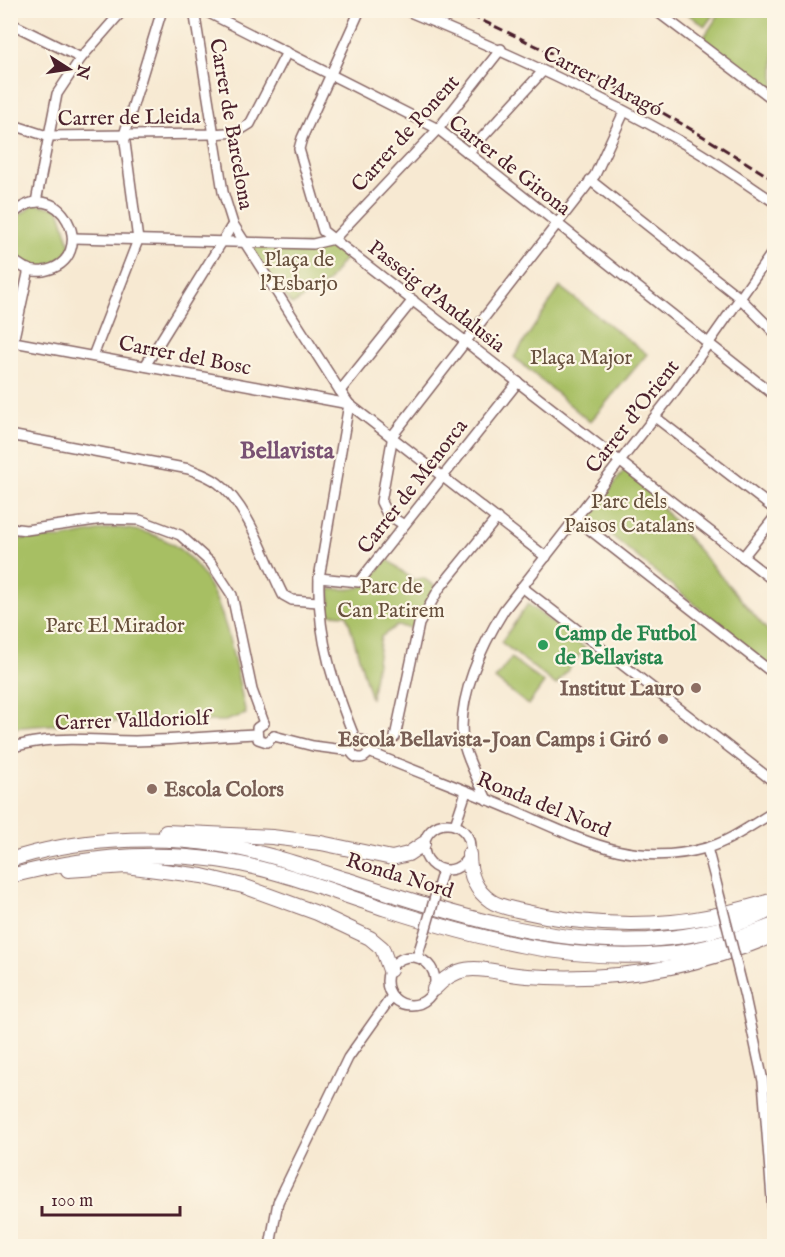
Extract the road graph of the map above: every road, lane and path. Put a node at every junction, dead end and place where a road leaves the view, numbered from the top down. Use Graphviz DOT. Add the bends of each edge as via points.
graph roads {
  1 [pos="123,10"];
  2 [pos="162,10"];
  3 [pos="194,10"];
  4 [pos="360,10"];
  5 [pos="405,10"];
  6 [pos="655,10"];
  7 [pos="10,23"];
  8 [pos="501,50"];
  9 [pos="287,52"];
  10 [pos="81,58"];
  11 [pos="543,70"];
  12 [pos="331,75"];
  13 [pos="774,100"];
  14 [pos="624,112"];
  15 [pos="10,124"];
  16 [pos="438,129"];
  17 [pos="213,134"];
  18 [pos="124,135"];
  19 [pos="47,136"];
  20 [pos="468,153"];
  21 [pos="590,180"];
  22 [pos="36,202"];
  23 [pos="774,202"];
  24 [pos="10,218"];
  25 [pos="233,224"];
  26 [pos="557,224"];
  27 [pos="73,238"];
  28 [pos="334,239"];
  29 [pos="138,240"];
  30 [pos="222,241"];
  31 [pos="245,243"];
  32 [pos="774,250"];
  33 [pos="10,257"];
  34 [pos="29,270"];
  35 [pos="741,298"];
  36 [pos="413,300"];
  37 [pos="774,332"];
  38 [pos="14,342"];
  39 [pos="467,342"];
  40 [pos="710,345"];
  41 [pos="10,356"];
  42 [pos="93,356"];
  43 [pos="145,366"];
  44 [pos="518,382"];
  45 [pos="340,391"];
  46 [pos="774,394"];
  47 [pos="349,404"];
  48 [pos="655,417"];
  49 [pos="10,435"];
  50 [pos="393,435"];
  51 [pos="621,461"];
  52 [pos="443,476"];
  53 [pos="774,509"];
  54 [pos="497,518"];
  55 [pos="774,518"];
  56 [pos="576,519"];
  57 [pos="404,525"];
  58 [pos="10,528"];
  59 [pos="742,556"];
  60 [pos="546,557"];
  61 [pos="319,578"];
  62 [pos="774,581"];
  63 [pos="522,587"];
  64 [pos="318,602"];
  65 [pos="774,674"];
  66 [pos="264,723"];
  67 [pos="255,734"];
  68 [pos="274,736"];
  69 [pos="395,737"];
  70 [pos="356,741"];
  71 [pos="10,748"];
  72 [pos="351,751"];
  73 [pos="369,752"];
  74 [pos="774,782"];
  75 [pos="466,792"];
  76 [pos="487,800"];
  77 [pos="774,812"];
  78 [pos="455,825"];
  79 [pos="423,844"];
  80 [pos="82,845"];
  81 [pos="707,848"];
  82 [pos="469,854"];
  83 [pos="10,860"];
  84 [pos="55,865"];
  85 [pos="443,870"];
  86 [pos="10,876"];
  87 [pos="774,900"];
  88 [pos="774,908"];
  89 [pos="774,925"];
  90 [pos="774,935"];
  91 [pos="417,957"];
  92 [pos="390,970"];
  93 [pos="434,988"];
  94 [pos="392,996"];
  95 [pos="774,1225"];
  96 [pos="270,1246"];
  1 -- 10 [label="street"];
  2 -- 18 [label="street"];
  3 -- 9 [label="street, Carrer de Girona" via="205,11"];
  3 -- 17 [label="street, Carrer de Barcelona"];
  4 -- 12 [label="street, Passeig d'Andalusia"];
  5 -- 8 [label="street, Carrer d'Aragó"];
  6 -- 13 [label="street"];
  7 -- 10 [label="street"];
  8 -- 11 [label="street, Carrer d'Aragó"];
  8 -- 16 [label="street, Carrer de Ponent"];
  9 -- 12 [label="street, Carrer de Girona"];
  9 -- 17 [label="street, Carrer de Lleida" via="250,124 237,132"];
  10 -- 19 [label="street" via="57,94"];
  11 -- 14 [label="street, Carrer d'Aragó"];
  11 -- 20 [label="street"];
  12 -- 16 [label="street, Carrer de Girona"];
  12 -- 28 [label="street, Passeig d'Andalusia" via="299,149 322,231"];
  14 -- 21 [label="street"];
  14 -- 23 [label="street, Carrer d'Aragó" via="691,147"];
  15 -- 19 [label="street, Carrer de Lleida"];
  16 -- 20 [label="street, Carrer de Girona"];
  16 -- 28 [label="street, Carrer de Ponent"];
  17 -- 18 [label="street, Carrer de Lleida"];
  17 -- 25 [label="street, Carrer de Barcelona"];
  18 -- 19 [label="street, Carrer de Lleida"];
  18 -- 29 [label="street"];
  19 -- 22 [label="street"];
  20 -- 26 [label="street, Carrer de Girona"];
  21 -- 26 [label="street"];
  21 -- 35 [label="street"];
  22 -- 24 [label="street" via="19,208"];
  22 -- 27 [label="street" via="55,206 64,214"];
  25 -- 30 [label="street"];
  25 -- 31 [label="street, Carrer de Barcelona"];
  26 -- 39 [label="street"];
  26 -- 40 [label="street, Carrer de Girona"];
  27 -- 29 [label="street"];
  27 -- 34 [label="street" via="70,250 57,266"];
  28 -- 31 [label="street" via="313,244"];
  28 -- 36 [label="street, Passeig d'Andalusia"];
  29 -- 30 [label="street"];
  29 -- 42 [label="street"];
  30 -- 31 [label="street"];
  30 -- 43 [label="street"];
  31 -- 45 [label="street, Carrer de Barcelona"];
  32 -- 35 [label="street, Carrer d'Orient"];
  33 -- 34 [label="street"];
  34 -- 38 [label="street"];
  35 -- 37 [label="street"];
  35 -- 40 [label="street, Carrer d'Orient"];
  36 -- 39 [label="street, Passeig d'Andalusia"];
  36 -- 45 [label="street"];
  38 -- 41 [label="street"];
  38 -- 42 [label="street, Carrer del Bosc"];
  39 -- 44 [label="street, Passeig d'Andalusia"];
  39 -- 50 [label="street"];
  40 -- 46 [label="street, Carrer de Girona"];
  40 -- 48 [label="street, Carrer d'Orient"];
  42 -- 43 [label="street, Carrer del Bosc"];
  43 -- 47 [label="street, Carrer del Bosc"];
  44 -- 51 [label="street, Passeig d'Andalusia"];
  44 -- 52 [label="street, Carrer de Menorca"];
  45 -- 47 [label="street, Carrer de Barcelona"];
  47 -- 50 [label="street"];
  47 -- 61 [label="street"];
  48 -- 51 [label="street, Carrer d'Orient"];
  48 -- 53 [label="street"];
  49 -- 64 [label="street" via="209,477 232,496 250,524 283,595 292,600"];
  50 -- 52 [label="street"];
  50 -- 57 [label="street" via="381,502 387,514"];
  51 -- 56 [label="street, Carrer d'Orient"];
  51 -- 59 [label="street, Passeig d'Andalusia"];
  52 -- 54 [label="street"];
  52 -- 57 [label="street, Carrer de Menorca"];
  54 -- 60 [label="street"];
  54 -- 69 [label="street" via="439,589 419,624"];
  55 -- 59 [label="street"];
  56 -- 60 [label="street, Carrer d'Orient"];
  56 -- 65 [label="street"];
  57 -- 61 [label="street, Carrer de Menorca" via="359,582"];
  58 -- 66 [label="street" via="26,530 103,519 140,520 180,535 211,563 232,595 252,690"];
  59 -- 62 [label="street, Passeig d'Andalusia"];
  60 -- 63 [label="street, Carrer d'Orient"];
  61 -- 64 [label="street"];
  63 -- 74 [label="street"];
  63 -- 76 [label="street, Carrer d'Orient" via="484,643 475,664 463,720 463,741"];
  64 -- 70 [label="street" via="332,684"];
  66 -- 67 [label="street" via="256,728"];
  66 -- 68 [label="street" via="273,726"];
  67 -- 68 [label="street" via="264,742"];
  67 -- 71 [label="street, Carrer Valldoriolf" via="134,741 82,737 27,742"];
  68 -- 72 [label="street"];
  70 -- 72 [label="street"];
  70 -- 73 [label="street" via="368,743"];
  72 -- 73 [label="street" via="360,759"];
  73 -- 75 [label="street, Ronda del Nord"];
  75 -- 76 [label="street, Ronda del Nord"];
  75 -- 78 [label="street"];
  76 -- 81 [label="street, Ronda del Nord" via="584,842 619,852 656,855"];
  77 -- 81 [label="street, Ronda del Nord"];
  78 -- 79 [label="street" via="436,826"];
  78 -- 82 [label="street" via="469,839"];
  79 -- 80 [label="highway" via="392,858 321,843 223,833 147,831 90,839"];
  79 -- 85 [label="street" via="427,860"];
  80 -- 83 [label="highway, Ronda Nord"];
  80 -- 88 [label="highway, Ronda Nord" via="141,840 221,845 282,859 477,921 595,940 664,939 696,934"];
  81 -- 95 [label="street, bridge" via="764,1081"];
  82 -- 85 [label="street" via="459,867"];
  82 -- 87 [label="highway" via="474,884 493,903 544,916 634,924 672,922 712,917"];
  84 -- 86 [label="highway, Ronda Nord"];
  84 -- 89 [label="highway, Ronda Nord" via="88,858 140,856 217,860 282,873 466,933 588,955 667,954 740,938"];
  84 -- 92 [label="highway" via="66,871 126,866 165,870 243,886 317,913 370,938 382,948"];
  85 -- 91 [label="street, bridge"];
  90 -- 93 [label="highway" via="726,953 652,972 560,978 463,968"];
  91 -- 92 [label="street" via="400,959"];
  91 -- 93 [label="street" via="434,973"];
  92 -- 94 [label="street" via="388,986"];
  93 -- 94 [label="street" via="424,1002 413,1005"];
  94 -- 96 [label="street" via="343,1068 278,1202"];
}
